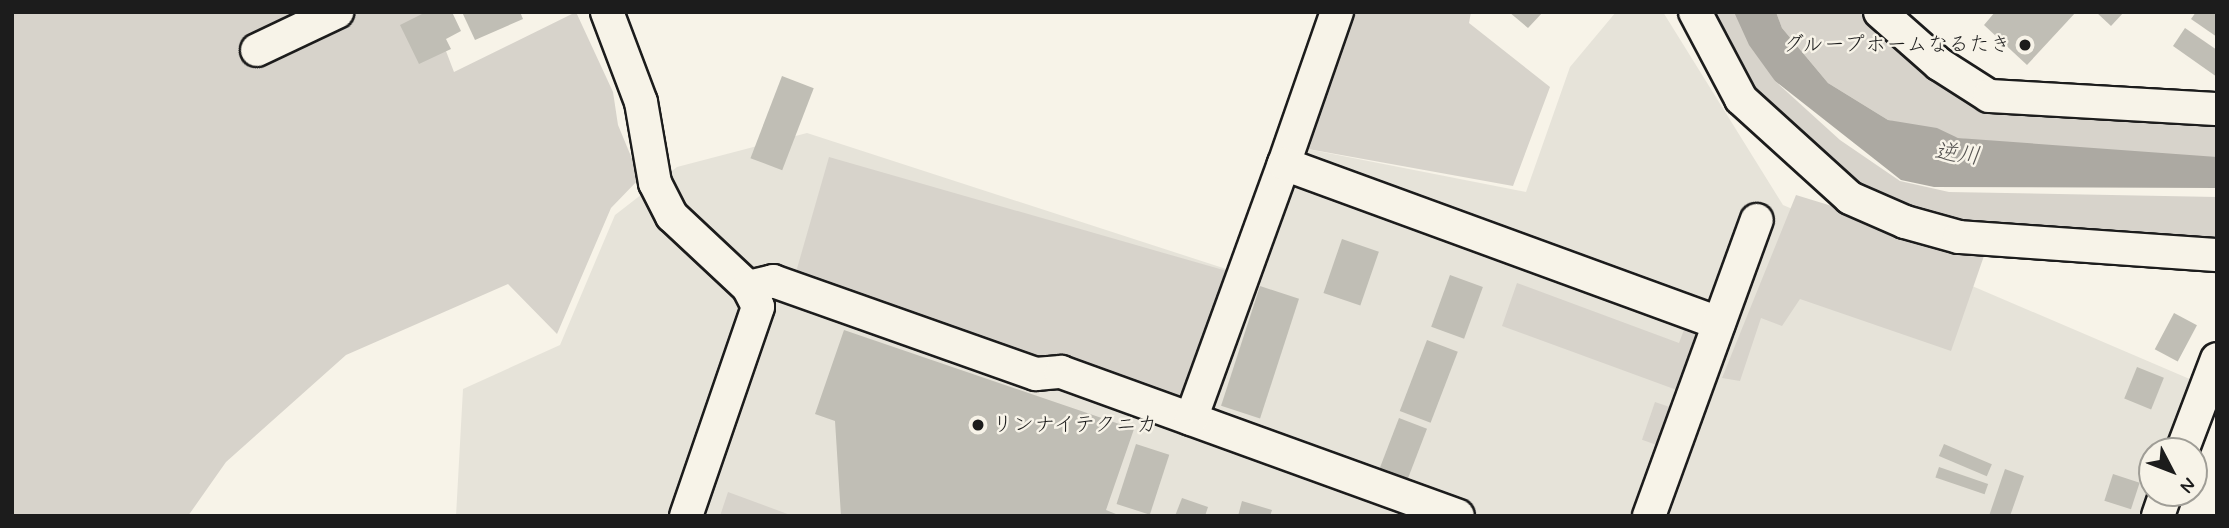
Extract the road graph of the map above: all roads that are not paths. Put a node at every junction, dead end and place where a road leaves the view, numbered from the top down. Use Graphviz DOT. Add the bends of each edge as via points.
graph roads {
  1 [pos="337,12"];
  2 [pos="607,12"];
  3 [pos="1336,12"];
  4 [pos="1695,12"];
  5 [pos="1880,12"];
  6 [pos="257,50"];
  7 [pos="2217,110"];
  8 [pos="1284,164"];
  9 [pos="1757,220"];
  10 [pos="2217,255"];
  11 [pos="748,287"];
  12 [pos="1719,323"];
  13 [pos="2217,359"];
  14 [pos="1191,419"];
  15 [pos="2187,437"];
  16 [pos="686,516"];
  17 [pos="1458,516"];
  18 [pos="1649,516"];
  1 -- 6 [label="street"];
  2 -- 11 [label="street" via="641,102 655,183 672,216"];
  3 -- 8 [label="street"];
  4 -- 10 [label="street" via="1741,99 1850,198 1905,222 1959,237"];
  5 -- 7 [label="street" via="1939,64 1989,96"];
  8 -- 12 [label="street"];
  8 -- 14 [label="street"];
  9 -- 12 [label="street"];
  11 -- 14 [label="street" via="773,281 1036,374 1061,372"];
  11 -- 16 [label="street" via="758,307"];
  12 -- 18 [label="street"];
  13 -- 15 [label="street"];
  14 -- 17 [label="street"];
}
